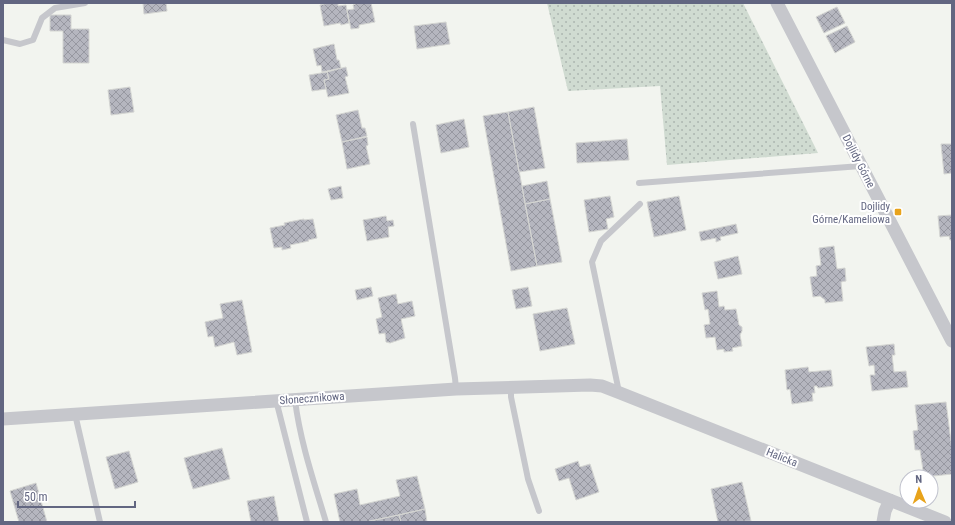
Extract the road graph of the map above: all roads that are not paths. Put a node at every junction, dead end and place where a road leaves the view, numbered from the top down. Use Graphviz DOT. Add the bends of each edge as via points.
graph roads {
  1 [pos="86,3"];
  2 [pos="777,3"];
  3 [pos="3,40"];
  4 [pos="413,124"];
  5 [pos="861,166"];
  6 [pos="639,183"];
  7 [pos="640,204"];
  8 [pos="952,341"];
  9 [pos="511,387"];
  10 [pos="456,389"];
  11 [pos="620,393"];
  12 [pos="295,399"];
  13 [pos="276,400"];
  14 [pos="75,414"];
  15 [pos="3,419"];
  16 [pos="890,500"];
  17 [pos="538,511"];
  18 [pos="100,522"];
  19 [pos="307,522"];
  20 [pos="326,522"];
  21 [pos="883,522"];
  22 [pos="945,522"];
  1 -- 3 [label="lane" via="55,8 42,18 33,40 20,44"];
  2 -- 5 [label="street, Dojlidy Górne"];
  4 -- 10 [label="lane"];
  5 -- 6 [label="lane"];
  5 -- 8 [label="street, Dojlidy Górne"];
  7 -- 11 [label="lane" via="602,241 592,262"];
  9 -- 10 [label="street, Słonecznikowa"];
  9 -- 11 [label="street, Słonecznikowa" via="590,385 602,386"];
  9 -- 17 [label="lane" via="528,479"];
  10 -- 12 [label="street, Słonecznikowa"];
  11 -- 16 [label="street, Halicka"];
  12 -- 13 [label="street, Słonecznikowa"];
  12 -- 20 [label="lane" via="311,474"];
  13 -- 14 [label="street, Słonecznikowa"];
  13 -- 19 [label="lane"];
  14 -- 15 [label="street, Słonecznikowa"];
  14 -- 18 [label="lane"];
  16 -- 21 [label="street"];
  16 -- 22 [label="street, Halicka"];
}
